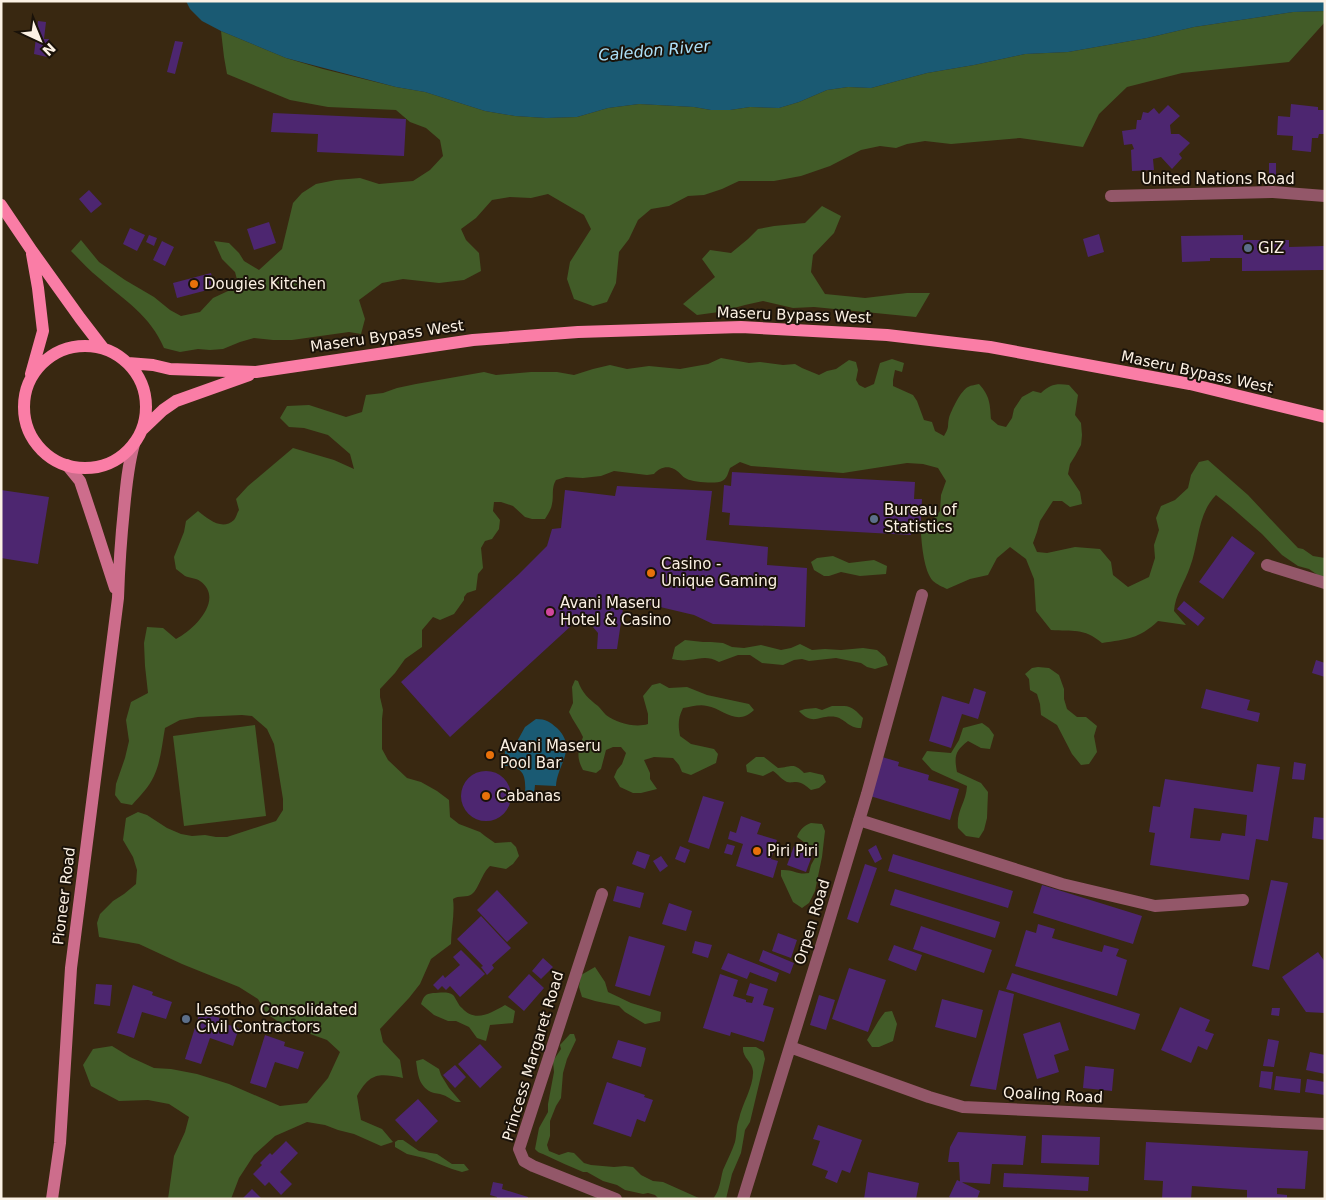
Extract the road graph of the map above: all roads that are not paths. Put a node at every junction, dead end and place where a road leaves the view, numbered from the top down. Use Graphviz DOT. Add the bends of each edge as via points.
graph roads {
  1 [pos="1111,196"];
  2 [pos="1325,196"];
  3 [pos="1,205"];
  4 [pos="32,251"];
  5 [pos="103,348"];
  6 [pos="128,363"];
  7 [pos="256,372"];
  8 [pos="29,382"];
  9 [pos="1325,417"];
  10 [pos="141,431"];
  11 [pos="134,444"];
  12 [pos="67,465"];
  13 [pos="1267,565"];
  14 [pos="1325,584"];
  15 [pos="922,595"];
  16 [pos="118,598"];
  17 [pos="859,820"];
  18 [pos="602,894"];
  19 [pos="1243,900"];
  20 [pos="790,1047"];
  21 [pos="1325,1124"];
  22 [pos="52,1199"];
  23 [pos="616,1199"];
  24 [pos="743,1199"];
  1 -- 2 [label="street, United Nations Road" via="1273,192"];
  3 -- 4 [label="main road"];
  4 -- 5 [label="main road"];
  4 -- 8 [label="main road" via="43,331"];
  5 -- 6 [label="main road"];
  5 -- 8 [label="main road" via="74,346 60,351 37,369"];
  6 -- 7 [label="main road" via="170,369"];
  6 -- 10 [label="main road" via="144,388 146,417"];
  7 -- 9 [label="main road, Maseru Bypass West" via="473,340 578,332 741,328 887,335 990,347 1190,384"];
  7 -- 10 [label="main road" via="176,401"];
  8 -- 12 [label="main road" via="24,411 33,439 42,450"];
  10 -- 11 [label="main road"];
  11 -- 12 [label="main road" via="111,462 96,467"];
  11 -- 16 [label="main road, Pioneer Road" via="127,476"];
  12 -- 16 [label="main road, Pioneer Road" via="80,481"];
  13 -- 14 [label="street"];
  15 -- 17 [label="street, Orpen Road"];
  16 -- 22 [label="main road, Pioneer Road" via="71,968 60,1143"];
  17 -- 19 [label="street" via="1062,884 1155,906"];
  17 -- 20 [label="street, Orpen Road"];
  18 -- 23 [label="street, Princess Margaret Road" via="519,1149 524,1161 533,1166"];
  20 -- 21 [label="street, Qoaling Road" via="963,1107"];
  20 -- 24 [label="street, Orpen Road"];
}
